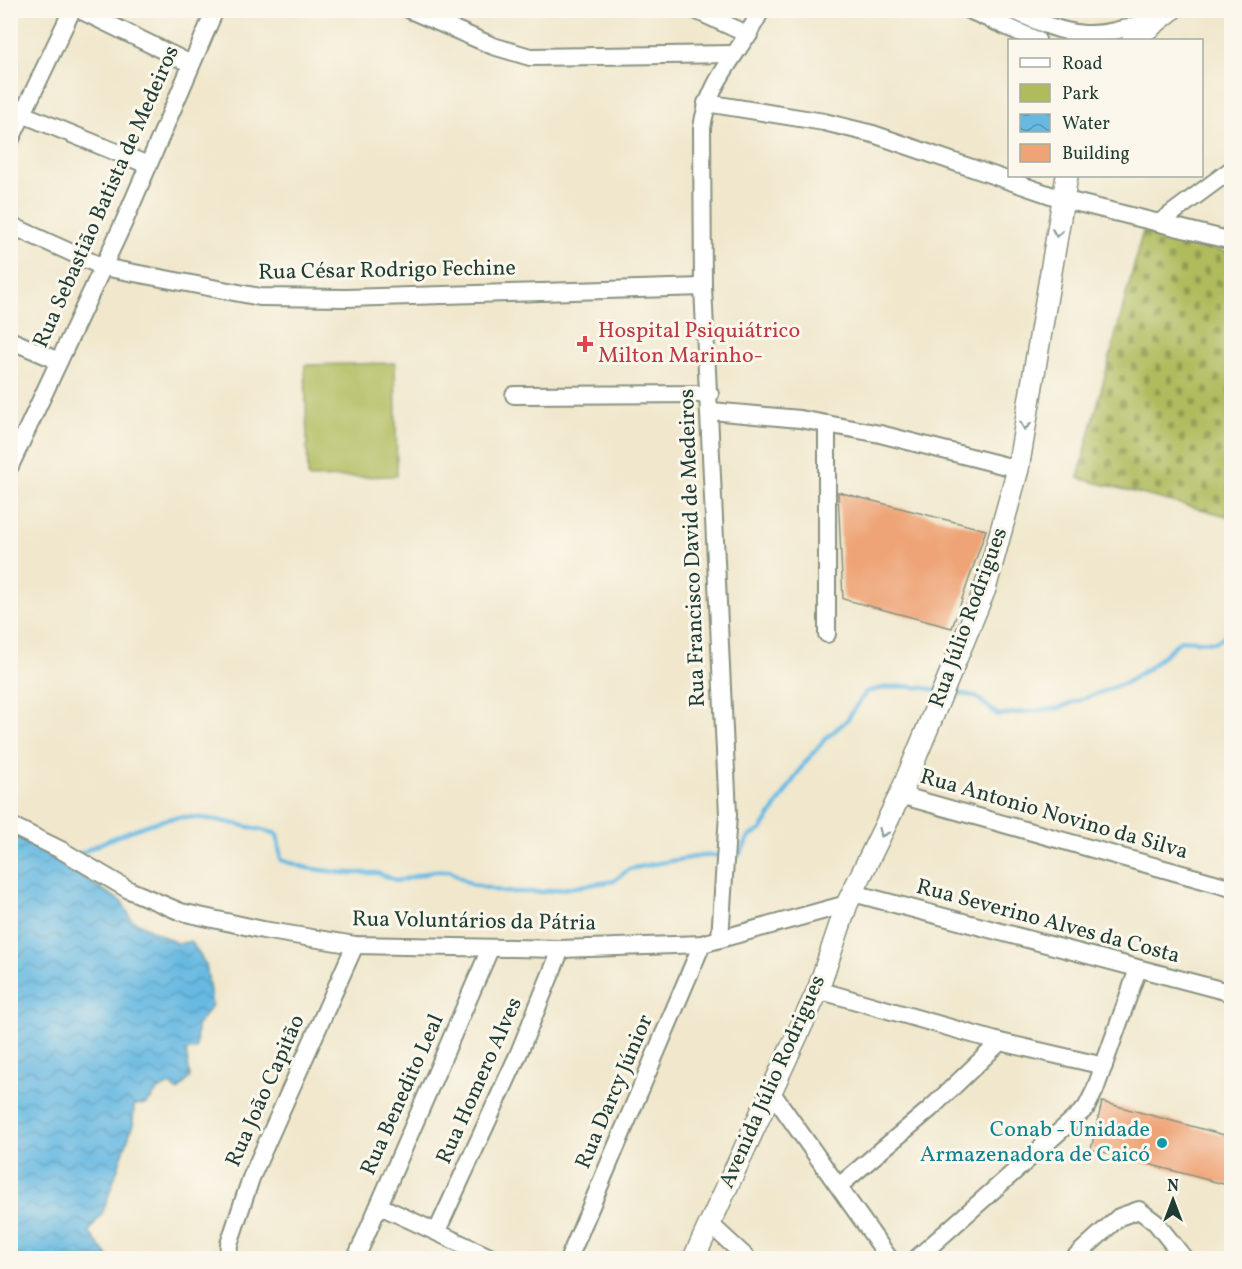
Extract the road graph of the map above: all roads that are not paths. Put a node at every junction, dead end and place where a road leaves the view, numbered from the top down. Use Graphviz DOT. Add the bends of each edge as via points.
graph roads {
  1 [pos="72,10"];
  2 [pos="80,10"];
  3 [pos="215,10"];
  4 [pos="410,10"];
  5 [pos="695,10"];
  6 [pos="761,10"];
  7 [pos="969,10"];
  8 [pos="1012,10"];
  9 [pos="1167,13"];
  10 [pos="749,35"];
  11 [pos="1035,39"];
  12 [pos="1134,39"];
  13 [pos="734,54"];
  14 [pos="191,64"];
  15 [pos="706,103"];
  16 [pos="17,112"];
  17 [pos="10,141"];
  18 [pos="148,165"];
  19 [pos="1232,169"];
  20 [pos="1067,177"];
  21 [pos="1062,199"];
  22 [pos="1158,223"];
  23 [pos="10,225"];
  24 [pos="1232,241"];
  25 [pos="103,267"];
  26 [pos="703,287"];
  27 [pos="10,340"];
  28 [pos="59,361"];
  29 [pos="710,394"];
  30 [pos="514,395"];
  31 [pos="711,411"];
  32 [pos="826,424"];
  33 [pos="11,464"];
  34 [pos="1018,469"];
  35 [pos="827,634"];
  36 [pos="900,795"];
  37 [pos="10,825"];
  38 [pos="1232,888"];
  39 [pos="850,899"];
  40 [pos="720,939"];
  41 [pos="702,944"];
  42 [pos="355,945"];
  43 [pos="490,949"];
  44 [pos="561,949"];
  45 [pos="1138,969"];
  46 [pos="818,990"];
  47 [pos="1232,993"];
  48 [pos="1000,1042"];
  49 [pos="1104,1066"];
  50 [pos="770,1090"];
  51 [pos="839,1186"];
  52 [pos="380,1206"];
  53 [pos="710,1224"];
  54 [pos="437,1231"];
  55 [pos="228,1258"];
  56 [pos="356,1258"];
  57 [pos="492,1258"];
  58 [pos="569,1258"];
  59 [pos="694,1258"];
  60 [pos="747,1258"];
  61 [pos="889,1258"];
  62 [pos="917,1258"];
  63 [pos="1074,1258"];
  64 [pos="1184,1258"];
  1 -- 16 [label="street"];
  2 -- 14 [label="street"];
  3 -- 14 [label="street, Rua Sebastião Batista de Medeiros"];
  4 -- 13 [label="street" via="503,50 530,57"];
  5 -- 10 [label="street"];
  6 -- 10 [label="street, Rua Francisco David de Medeiros"];
  7 -- 11 [label="street"];
  8 -- 9 [label="street" via="1052,28 1084,35 1116,32"];
  9 -- 12 [label="main road"];
  10 -- 13 [label="street, Rua Francisco David de Medeiros"];
  13 -- 15 [label="street, Rua Francisco David de Medeiros"];
  14 -- 18 [label="street, Rua Sebastião Batista de Medeiros"];
  15 -- 21 [label="street" via="873,134"];
  15 -- 26 [label="street, Rua Francisco David de Medeiros" via="702,128"];
  16 -- 17 [label="street"];
  16 -- 18 [label="street"];
  18 -- 25 [label="street, Rua Sebastião Batista de Medeiros"];
  19 -- 22 [label="street"];
  20 -- 21 [label="main road, Rua Júlio Rodrigues"];
  21 -- 22 [label="street"];
  21 -- 34 [label="main road, Rua Júlio Rodrigues, one-way"];
  22 -- 24 [label="street"];
  23 -- 25 [label="street, Rua César Rodrigo Fechine"];
  25 -- 26 [label="street, Rua César Rodrigo Fechine" via="260,297"];
  25 -- 28 [label="street, Rua Sebastião Batista de Medeiros"];
  26 -- 29 [label="street, Rua Francisco David de Medeiros"];
  27 -- 28 [label="street"];
  28 -- 33 [label="street, Rua Sebastião Batista de Medeiros"];
  29 -- 30 [label="street"];
  29 -- 31 [label="street, Rua Francisco David de Medeiros"];
  31 -- 32 [label="street"];
  31 -- 40 [label="street, Rua Francisco David de Medeiros" via="727,784"];
  32 -- 34 [label="street"];
  32 -- 35 [label="street"];
  34 -- 36 [label="main road, Rua Júlio Rodrigues" via="985,589"];
  36 -- 38 [label="street, Rua Antonio Novino da Silva"];
  36 -- 39 [label="main road, Rua Júlio Rodrigues, one-way"];
  37 -- 42 [label="street, Rua Voluntários da Pátria" via="129,890 181,912"];
  39 -- 40 [label="street, Rua Voluntários da Pátria"];
  39 -- 45 [label="street, Rua Severino Alves da Costa"];
  39 -- 46 [label="main road, Avenida Júlio Rodrigues"];
  40 -- 41 [label="street, Rua Voluntários da Pátria"];
  41 -- 44 [label="street, Rua Voluntários da Pátria"];
  41 -- 58 [label="street, Rua Darcy Júnior"];
  42 -- 43 [label="street, Rua Voluntários da Pátria"];
  42 -- 55 [label="street, Rua João Capitão" via="251,1178"];
  43 -- 44 [label="street, Rua Voluntários da Pátria"];
  43 -- 52 [label="street, Rua Benedito Leal"];
  44 -- 54 [label="street, Rua Homero Alves" via="518,1055"];
  45 -- 47 [label="street, Rua Severino Alves da Costa"];
  45 -- 49 [label="street"];
  46 -- 48 [label="street"];
  46 -- 50 [label="main road, Avenida Júlio Rodrigues"];
  48 -- 49 [label="street"];
  48 -- 51 [label="street" via="930,1109"];
  49 -- 62 [label="street" via="1086,1108"];
  50 -- 51 [label="street"];
  50 -- 53 [label="main road, Avenida Júlio Rodrigues"];
  51 -- 61 [label="street"];
  52 -- 54 [label="street"];
  52 -- 56 [label="street, Rua Benedito Leal"];
  53 -- 59 [label="main road, Avenida Júlio Rodrigues"];
  53 -- 60 [label="street"];
  54 -- 57 [label="street"];
  63 -- 64 [label="street" via="1119,1217 1139,1210 1146,1213"];
}
